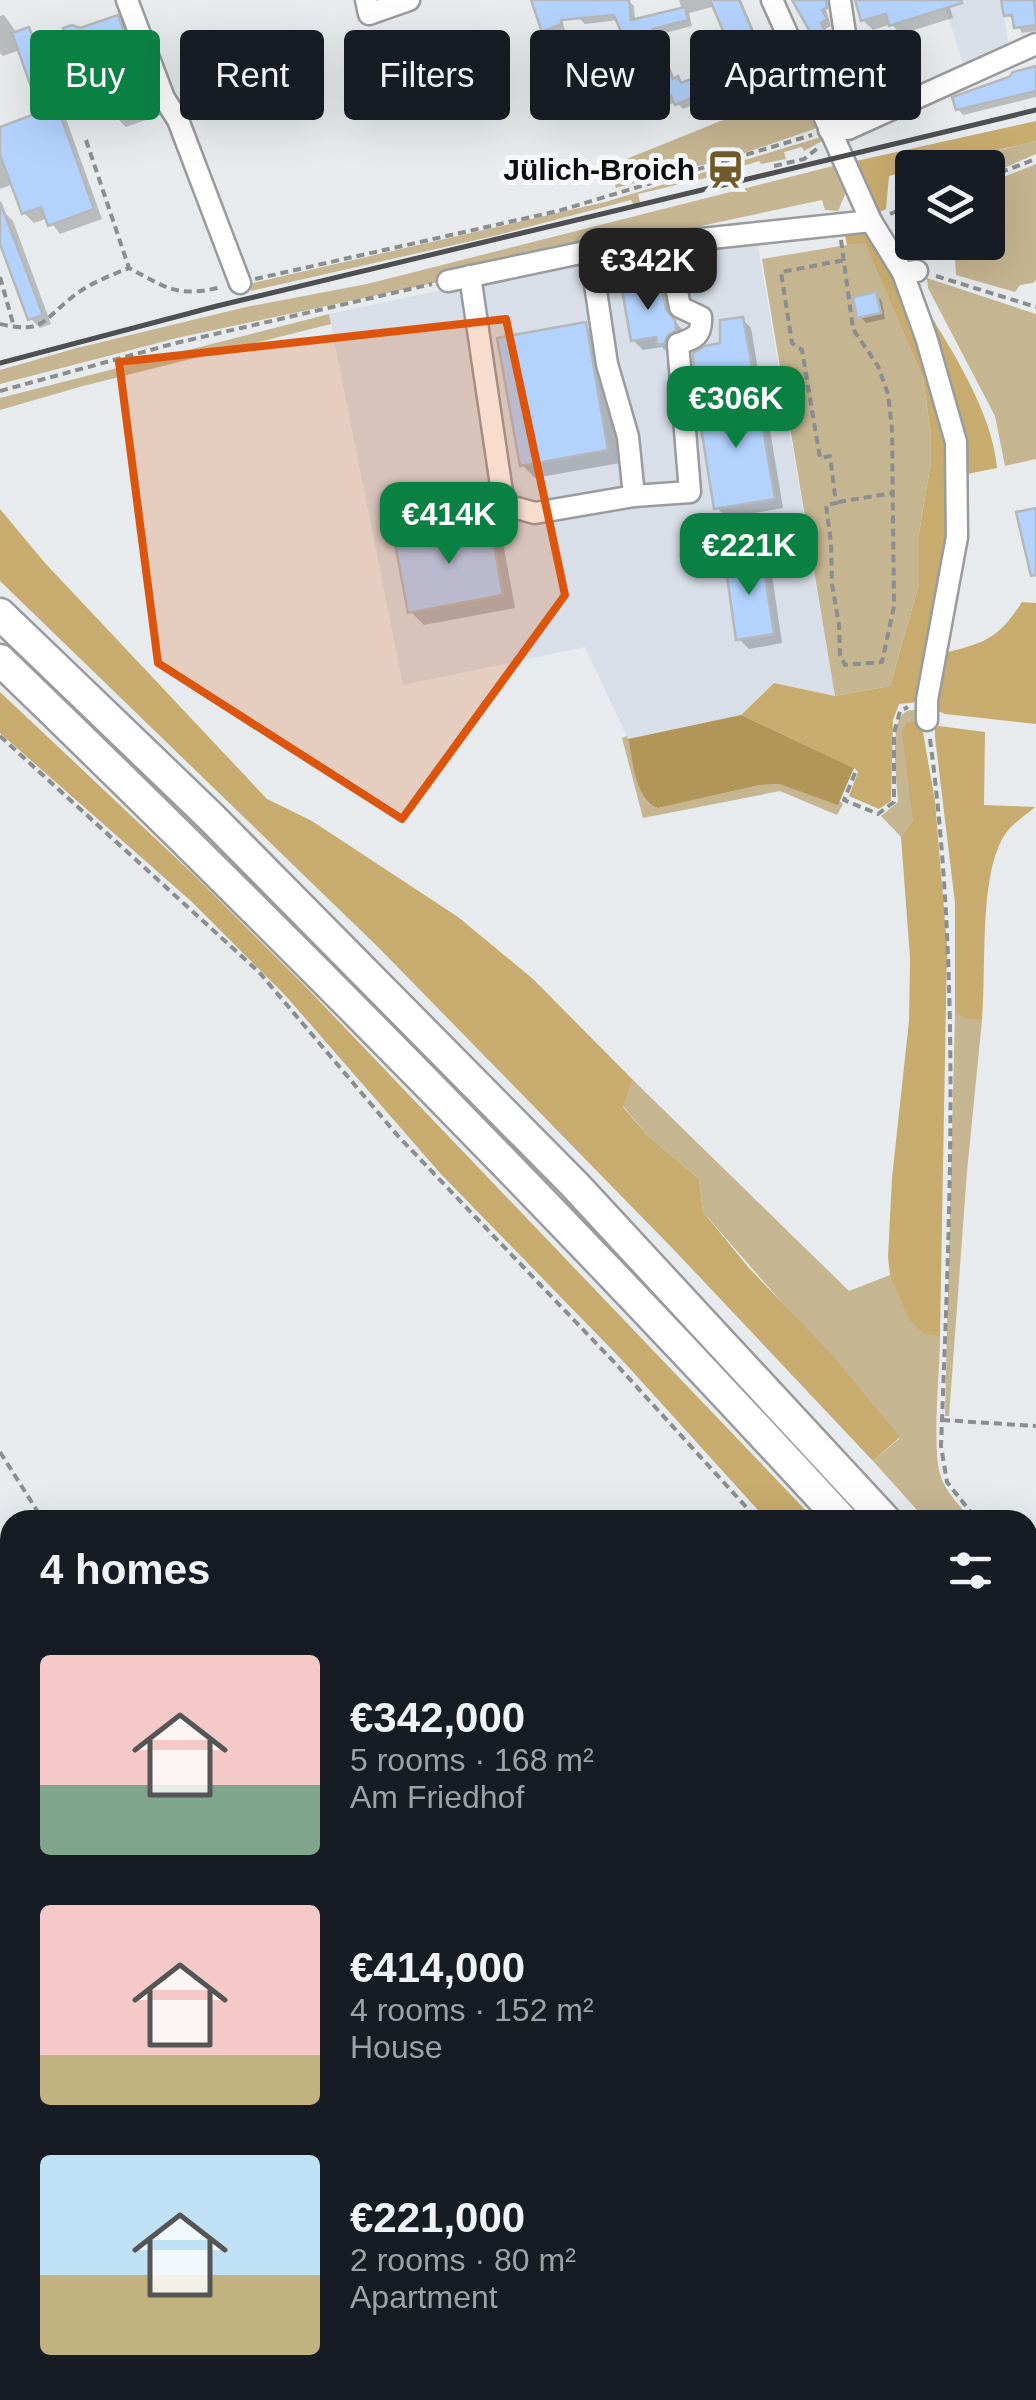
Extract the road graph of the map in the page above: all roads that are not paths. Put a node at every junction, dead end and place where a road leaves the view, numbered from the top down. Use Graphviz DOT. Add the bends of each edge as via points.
graph roads {
  1 [pos="128,0"];
  2 [pos="366,0"];
  3 [pos="409,0"];
  4 [pos="772,0"];
  5 [pos="840,0"];
  6 [pos="844,30"];
  7 [pos="1036,44"];
  8 [pos="921,95"];
  9 [pos="864,120"];
  10 [pos="831,134"];
  11 [pos="871,221"];
  12 [pos="668,243"];
  13 [pos="590,251"];
  14 [pos="470,276"];
  15 [pos="448,281"];
  16 [pos="240,283"];
  17 [pos="634,496"];
  18 [pos="0,614"];
  19 [pos="0,660"];
  20 [pos="927,713"];
  21 [pos="833,1510"];
  22 [pos="876,1510"];
  1 -- 16 [label="street"];
  2 -- 3 [label="street" via="370,14"];
  4 -- 10 [label="street"];
  5 -- 6 [label="street"];
  7 -- 8 [label="street"];
  9 -- 10 [label="street"];
  10 -- 11 [label="street"];
  11 -- 12 [label="street"];
  11 -- 20 [label="street" via="910,272 956,442 957,537"];
  12 -- 13 [label="street"];
  12 -- 17 [label="street" via="680,307 701,317 696,338 678,344 690,492"];
  13 -- 14 [label="street"];
  13 -- 17 [label="street"];
  14 -- 15 [label="street"];
  14 -- 17 [label="street" via="502,492 510,506 535,512"];
  18 -- 22 [label="highway" via="534,1143"];
  19 -- 21 [label="highway" via="493,1148"];
}
